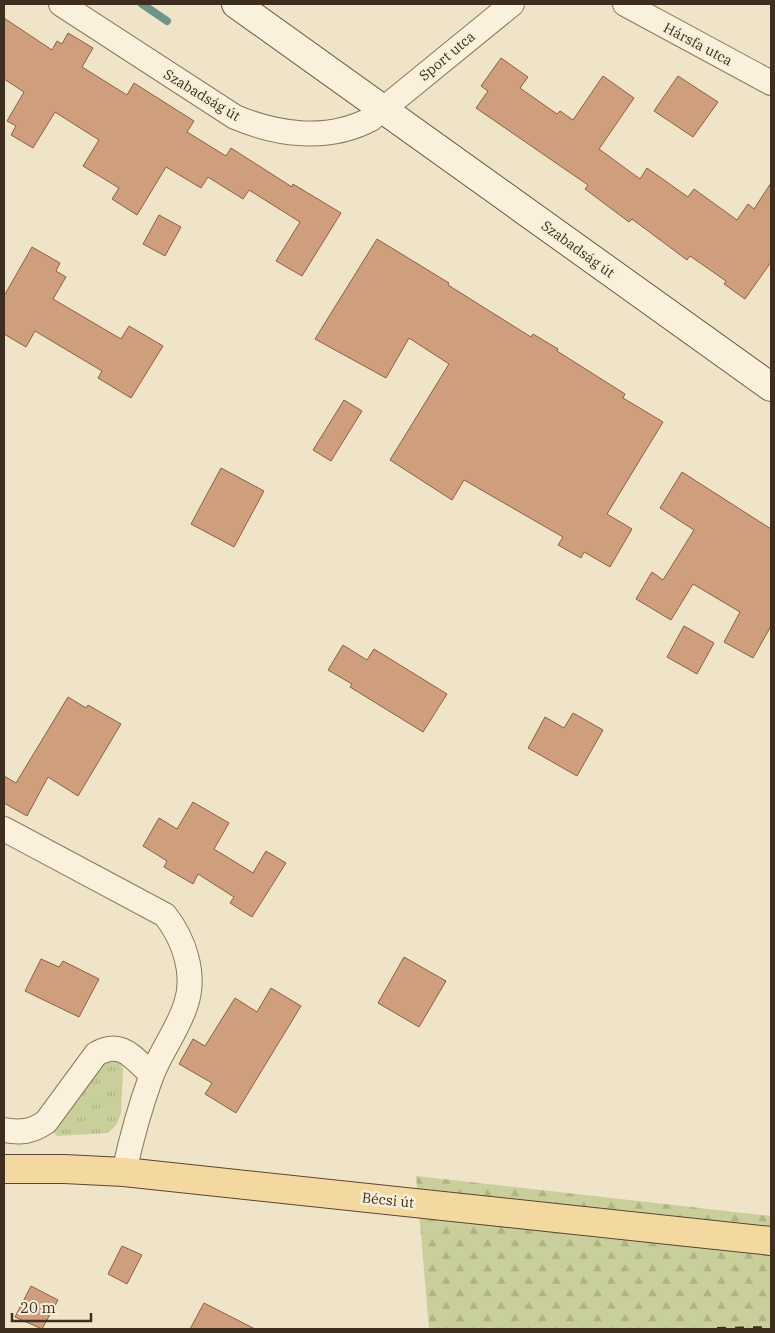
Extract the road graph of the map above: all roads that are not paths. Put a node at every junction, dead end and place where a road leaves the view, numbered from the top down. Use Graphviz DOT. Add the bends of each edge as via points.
graph roads {
  1 [pos="61,4"];
  2 [pos="236,4"];
  3 [pos="512,4"];
  4 [pos="625,4"];
  5 [pos="771,83"];
  6 [pos="385,110"];
  7 [pos="771,388"];
  8 [pos="4,829"];
  9 [pos="152,1075"];
  10 [pos="4,1130"];
  11 [pos="4,1169"];
  12 [pos="124,1172"];
  13 [pos="771,1241"];
  1 -- 6 [label="street, Szabadság út" via="193,92 261,128 292,133 339,131 357,126"];
  2 -- 6 [label="main road, Szabadság út"];
  3 -- 6 [label="street, Sport utca"];
  4 -- 5 [label="street, Hársfa utca"];
  6 -- 7 [label="main road, Szabadság út"];
  8 -- 9 [label="street" via="165,915 178,932 188,967 186,1004"];
  9 -- 10 [label="street" via="126,1052 117,1047 106,1048 96,1054 46,1122 34,1130 20,1133"];
  9 -- 12 [label="street"];
  11 -- 12 [label="main road, Bécsi út"];
  12 -- 13 [label="main road, Bécsi út"];
}
